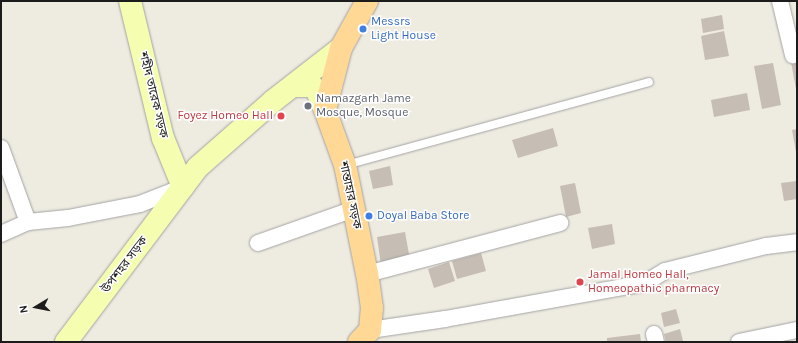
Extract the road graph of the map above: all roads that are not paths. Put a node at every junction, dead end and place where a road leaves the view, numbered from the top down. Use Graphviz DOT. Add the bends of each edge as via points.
graph roads {
  1 [pos="130,1"];
  2 [pos="367,1"];
  3 [pos="787,10"];
  4 [pos="341,48"];
  5 [pos="793,55"];
  6 [pos="649,82"];
  7 [pos="293,86"];
  8 [pos="326,110"];
  9 [pos="1,148"];
  10 [pos="345,165"];
  11 [pos="183,187"];
  12 [pos="354,209"];
  13 [pos="28,222"];
  14 [pos="560,223"];
  15 [pos="1,234"];
  16 [pos="258,242"];
  17 [pos="797,242"];
  18 [pos="367,274"];
  19 [pos="797,330"];
  20 [pos="364,336"];
  21 [pos="66,342"];
  22 [pos="739,342"];
  1 -- 11 [label="main road, শহীদ তারেক সড়ক" via="163,138"];
  2 -- 4 [label="main road"];
  3 -- 5 [label="street"];
  4 -- 7 [label="main road, উপশহর সড়ক"];
  4 -- 8 [label="main road"];
  6 -- 10 [label="lane"];
  7 -- 8 [label="main road" via="312,86"];
  7 -- 11 [label="main road, উপশহর সড়ক" via="198,167"];
  8 -- 10 [label="main road, শান্তাহার সড়ক"];
  9 -- 13 [label="street"];
  10 -- 12 [label="main road, শান্তাহার সড়ক"];
  11 -- 13 [label="street" via="140,204"];
  11 -- 21 [label="main road, উপশহর সড়ক"];
  12 -- 16 [label="street"];
  12 -- 18 [label="main road, শান্তাহার সড়ক"];
  13 -- 15 [label="street"];
  14 -- 18 [label="street"];
  17 -- 20 [label="street" via="766,246 665,271 645,283"];
  18 -- 20 [label="main road, শান্তাহার সড়ক" via="372,308"];
  19 -- 22 [label="street"];
}
